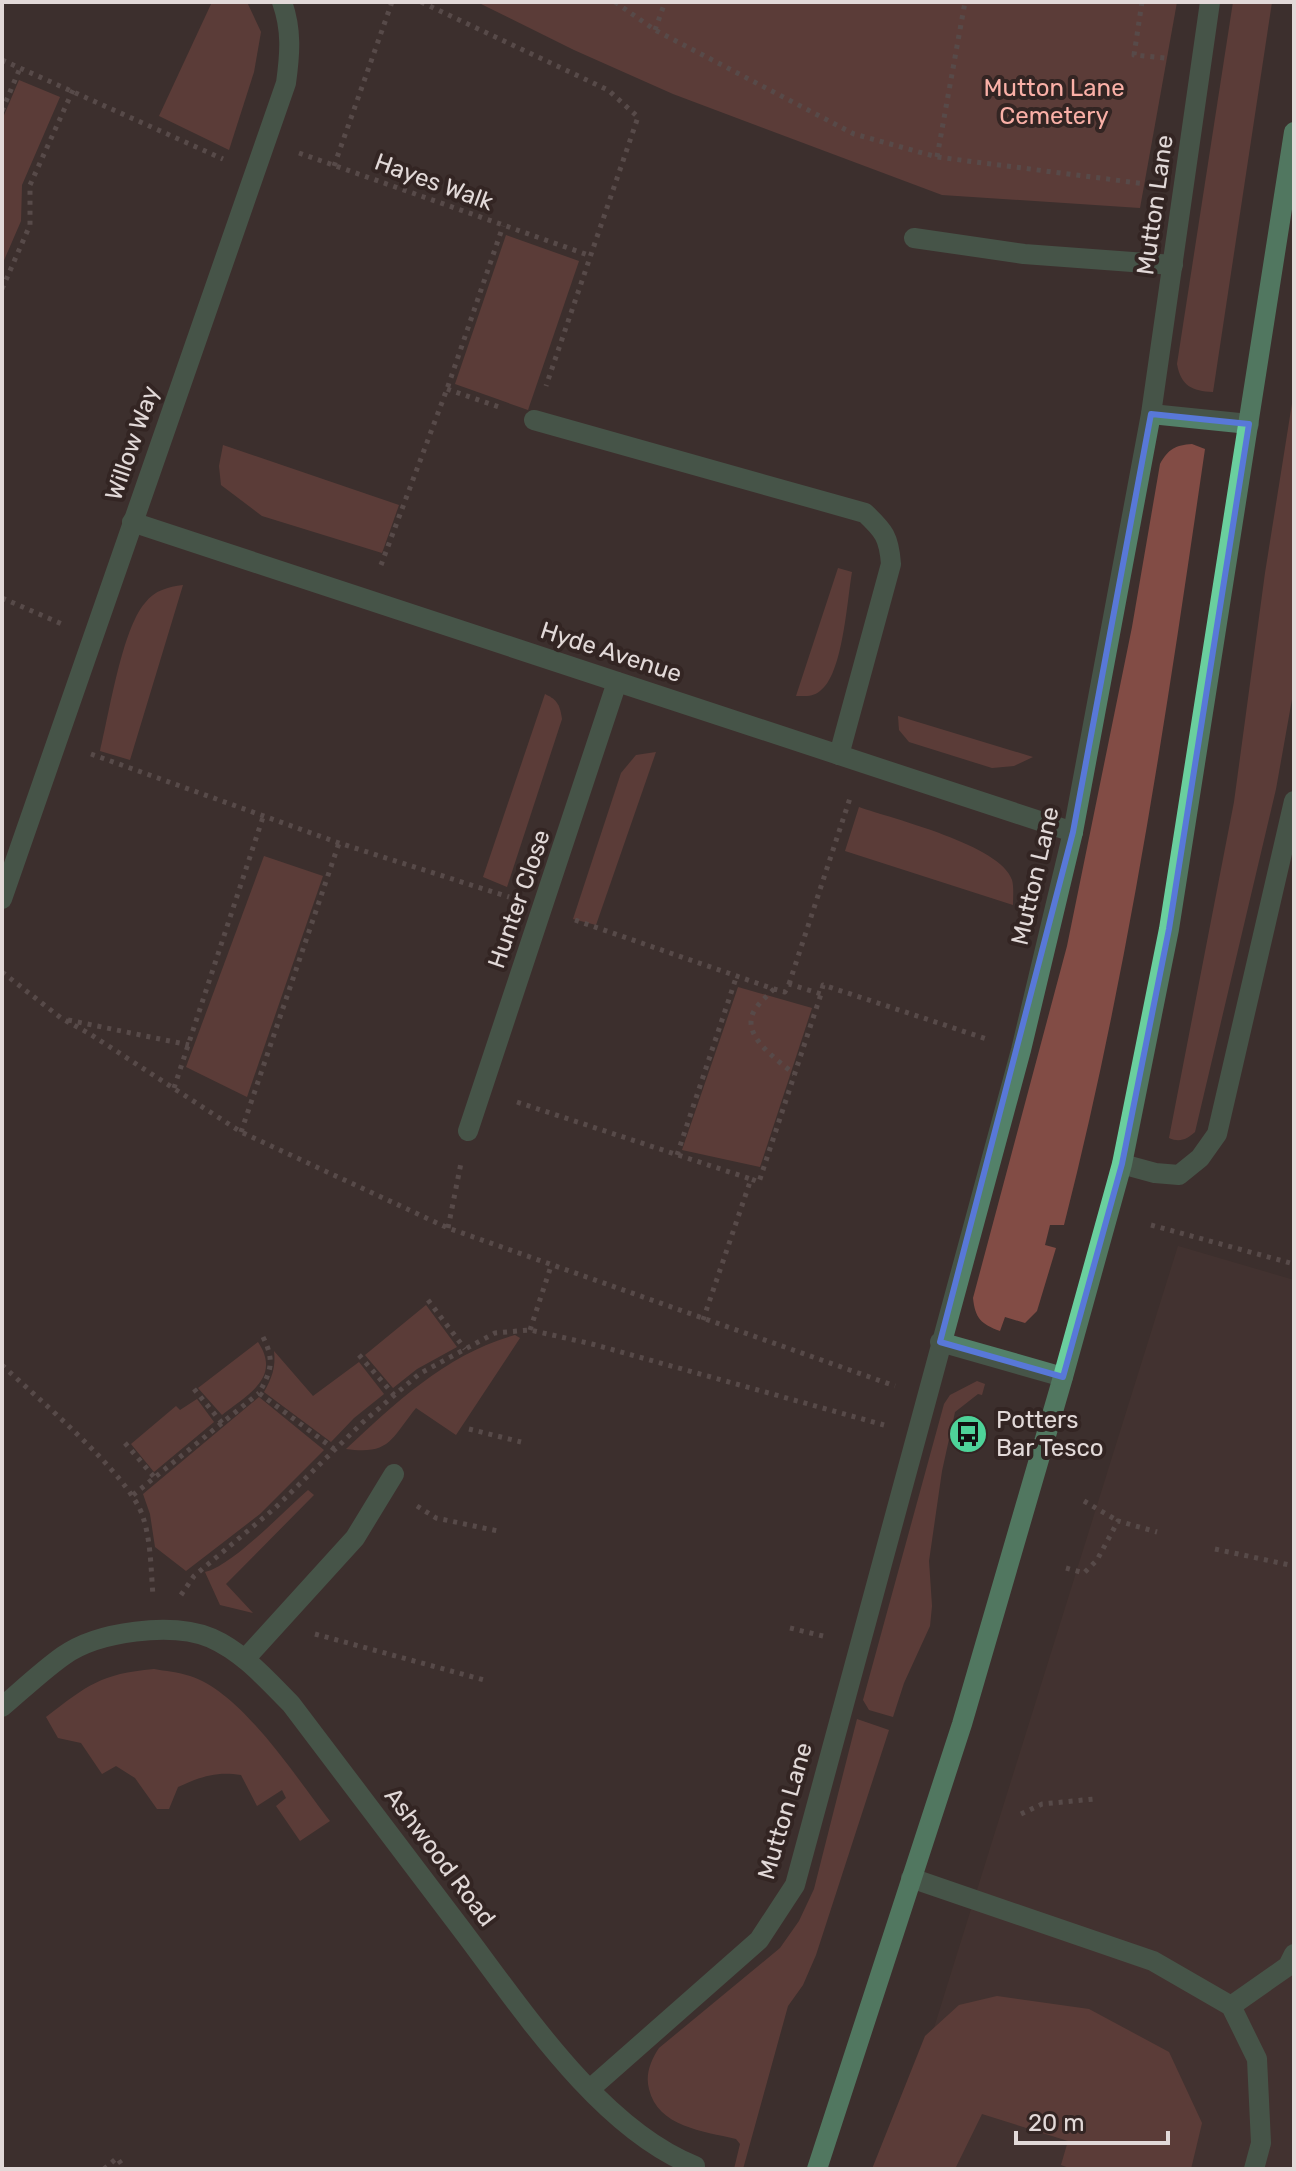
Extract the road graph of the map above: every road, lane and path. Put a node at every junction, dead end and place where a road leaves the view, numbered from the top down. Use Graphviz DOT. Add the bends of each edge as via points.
graph roads {
  1 [pos="282,2"];
  2 [pos="392,2"];
  3 [pos="421,2"];
  4 [pos="615,2"];
  5 [pos="665,2"];
  6 [pos="965,2"];
  7 [pos="1142,2"];
  8 [pos="1210,2"];
  9 [pos="655,30"];
  10 [pos="1167,45"];
  11 [pos="2,60"];
  12 [pos="20,68"];
  13 [pos="73,90"];
  14 [pos="2,111"];
  15 [pos="1294,132"];
  16 [pos="264,141"];
  17 [pos="937,157"];
  18 [pos="334,166"];
  19 [pos="253,173"];
  20 [pos="1183,189"];
  21 [pos="503,226"];
  22 [pos="914,238"];
  23 [pos="592,256"];
  24 [pos="1173,265"];
  25 [pos="2,289"];
  26 [pos="447,389"];
  27 [pos="1151,414"];
  28 [pos="534,420"];
  29 [pos="1249,424"];
  30 [pos="132,522"];
  31 [pos="2,598"];
  32 [pos="368,600"];
  33 [pos="93,636"];
  34 [pos="617,682"];
  35 [pos="56,742"];
  36 [pos="839,755"];
  37 [pos="861,762"];
  38 [pos="1294,801"];
  39 [pos="264,814"];
  40 [pos="1073,832"];
  41 [pos="339,843"];
  42 [pos="2,899"];
  43 [pos="543,909"];
  44 [pos="2,972"];
  45 [pos="736,978"];
  46 [pos="789,984"];
  47 [pos="774,989"];
  48 [pos="821,994"];
  49 [pos="61,1018"];
  50 [pos="189,1045"];
  51 [pos="1021,1050"];
  52 [pos="794,1074"];
  53 [pos="174,1088"];
  54 [pos="480,1090"];
  55 [pos="468,1131"];
  56 [pos="241,1132"];
  57 [pos="677,1155"];
  58 [pos="1122,1164"];
  59 [pos="751,1179"];
  60 [pos="1151,1225"];
  61 [pos="448,1228"];
  62 [pos="1294,1264"];
  63 [pos="551,1266"];
  64 [pos="428,1300"];
  65 [pos="703,1320"];
  66 [pos="530,1330"];
  67 [pos="263,1337"];
  68 [pos="940,1342"];
  69 [pos="465,1349"];
  70 [pos="359,1355"];
  71 [pos="1063,1377"];
  72 [pos="194,1389"];
  73 [pos="259,1393"];
  74 [pos="394,1395"];
  75 [pos="926,1397"];
  76 [pos="222,1423"];
  77 [pos="469,1429"];
  78 [pos="521,1442"];
  79 [pos="125,1443"];
  80 [pos="334,1449"];
  81 [pos="394,1474"];
  82 [pos="155,1478"];
  83 [pos="133,1495"];
  84 [pos="1084,1501"];
  85 [pos="417,1506"];
  86 [pos="1118,1521"];
  87 [pos="498,1531"];
  88 [pos="1157,1532"];
  89 [pos="1215,1549"];
  90 [pos="1294,1566"];
  91 [pos="1066,1568"];
  92 [pos="277,1624"];
  93 [pos="245,1659"];
  94 [pos="484,1680"];
  95 [pos="2,1707"];
  96 [pos="1094,1799"];
  97 [pos="1021,1814"];
  98 [pos="911,1878"];
  99 [pos="1294,1954"];
  100 [pos="1231,2006"];
  101 [pos="590,2089"];
  102 [pos="117,2158"];
  103 [pos="104,2169"];
  104 [pos="115,2169"];
  105 [pos="125,2169"];
  106 [pos="695,2169"];
  107 [pos="817,2169"];
  108 [pos="1254,2169"];
  1 -- 16 [label="street, Willow Way" via="290,26 290,54 286,83"];
  2 -- 18 [label="path"];
  3 -- 23 [label="path" via="608,90 638,117"];
  4 -- 9 [label="path"];
  5 -- 9 [label="path"];
  6 -- 17 [label="path"];
  7 -- 10 [label="path" via="1134,55 1164,60"];
  8 -- 20 [label="street, Mutton Lane"];
  9 -- 17 [label="path" via="854,134"];
  11 -- 12 [label="path"];
  12 -- 13 [label="path"];
  12 -- 14 [label="path"];
  13 -- 19 [label="path"];
  13 -- 25 [label="path" via="30,185 30,225"];
  15 -- 29 [label="main road"];
  16 -- 18 [label="path, Hayes Walk"];
  16 -- 19 [label="street, Willow Way"];
  17 -- 20 [label="path"];
  18 -- 21 [label="path, Hayes Walk"];
  19 -- 30 [label="street, Willow Way"];
  20 -- 24 [label="street, Mutton Lane"];
  21 -- 23 [label="path, Hayes Walk"];
  21 -- 26 [label="path"];
  22 -- 24 [label="street" via="1024,254"];
  23 -- 28 [label="path"];
  24 -- 27 [label="street, Mutton Lane"];
  26 -- 28 [label="path"];
  26 -- 32 [label="path"];
  27 -- 29 [label="street"];
  27 -- 40 [label="street, Mutton Lane"];
  28 -- 36 [label="street" via="865,513 878,525 889,540 891,564"];
  29 -- 58 [label="main road" via="1169,929"];
  30 -- 32 [label="street, Hyde Avenue"];
  30 -- 33 [label="street, Willow Way"];
  31 -- 33 [label="path"];
  32 -- 34 [label="street, Hyde Avenue"];
  33 -- 35 [label="street, Willow Way"];
  34 -- 36 [label="street, Hyde Avenue"];
  34 -- 43 [label="street, Hunter Close"];
  35 -- 39 [label="path"];
  35 -- 42 [label="street, Willow Way"];
  36 -- 37 [label="street, Hyde Avenue"];
  37 -- 40 [label="street, Hyde Avenue"];
  37 -- 46 [label="path"];
  38 -- 58 [label="street" via="1217,1134 1179,1175"];
  39 -- 41 [label="path"];
  39 -- 50 [label="path"];
  40 -- 51 [label="street, Mutton Lane"];
  41 -- 43 [label="path"];
  41 -- 56 [label="path"];
  43 -- 45 [label="path"];
  43 -- 54 [label="street, Hunter Close"];
  44 -- 49 [label="path"];
  45 -- 47 [label="path"];
  45 -- 57 [label="path"];
  46 -- 47 [label="path" via="785,992"];
  46 -- 48 [label="path"];
  47 -- 52 [label="path" via="755,1010 750,1026 758,1041"];
  48 -- 51 [label="path" via="823,985"];
  48 -- 52 [label="path"];
  49 -- 50 [label="path"];
  49 -- 53 [label="path"];
  50 -- 53 [label="path"];
  51 -- 68 [label="street, Mutton Lane"];
  52 -- 59 [label="path" via="759,1182"];
  53 -- 56 [label="path"];
  54 -- 55 [label="street, Hunter Close"];
  54 -- 57 [label="path"];
  55 -- 61 [label="path"];
  56 -- 61 [label="path"];
  57 -- 59 [label="path"];
  58 -- 71 [label="main road"];
  59 -- 65 [label="path"];
  60 -- 62 [label="path"];
  61 -- 63 [label="path"];
  63 -- 65 [label="path"];
  63 -- 66 [label="path"];
  64 -- 69 [label="path"];
  65 -- 75 [label="path"];
  67 -- 73 [label="path" via="271,1364"];
  68 -- 71 [label="street"];
  68 -- 75 [label="street, Mutton Lane"];
  70 -- 74 [label="path"];
  71 -- 98 [label="main road" via="958,1737"];
  72 -- 76 [label="path"];
  73 -- 76 [label="path"];
  73 -- 80 [label="path"];
  75 -- 101 [label="street, Mutton Lane" via="795,1885 759,1940"];
  76 -- 82 [label="path"];
  77 -- 78 [label="path"];
  79 -- 82 [label="path"];
  81 -- 92 [label="street" via="355,1538"];
  82 -- 83 [label="path"];
  84 -- 86 [label="path"];
  85 -- 87 [label="path" via="436,1518"];
  86 -- 88 [label="path"];
  86 -- 91 [label="path" via="1084,1573"];
  89 -- 90 [label="path"];
  92 -- 93 [label="street"];
  92 -- 94 [label="path"];
  93 -- 95 [label="street, Ashwood Road" via="211,1638 175,1630 133,1632 65,1654"];
  93 -- 101 [label="street, Ashwood Road" via="291,1704 556,2054"];
  96 -- 97 [label="path" via="1042,1804"];
  98 -- 100 [label="street" via="1153,1961"];
  98 -- 107 [label="main road"];
  99 -- 100 [label="street" via="1288,1966"];
  100 -- 108 [label="street" via="1257,2059 1261,2143"];
  101 -- 106 [label="street" via="643,2139"];
  102 -- 103 [label="path"];
  102 -- 104 [label="path"];
  102 -- 105 [label="path"];
}
